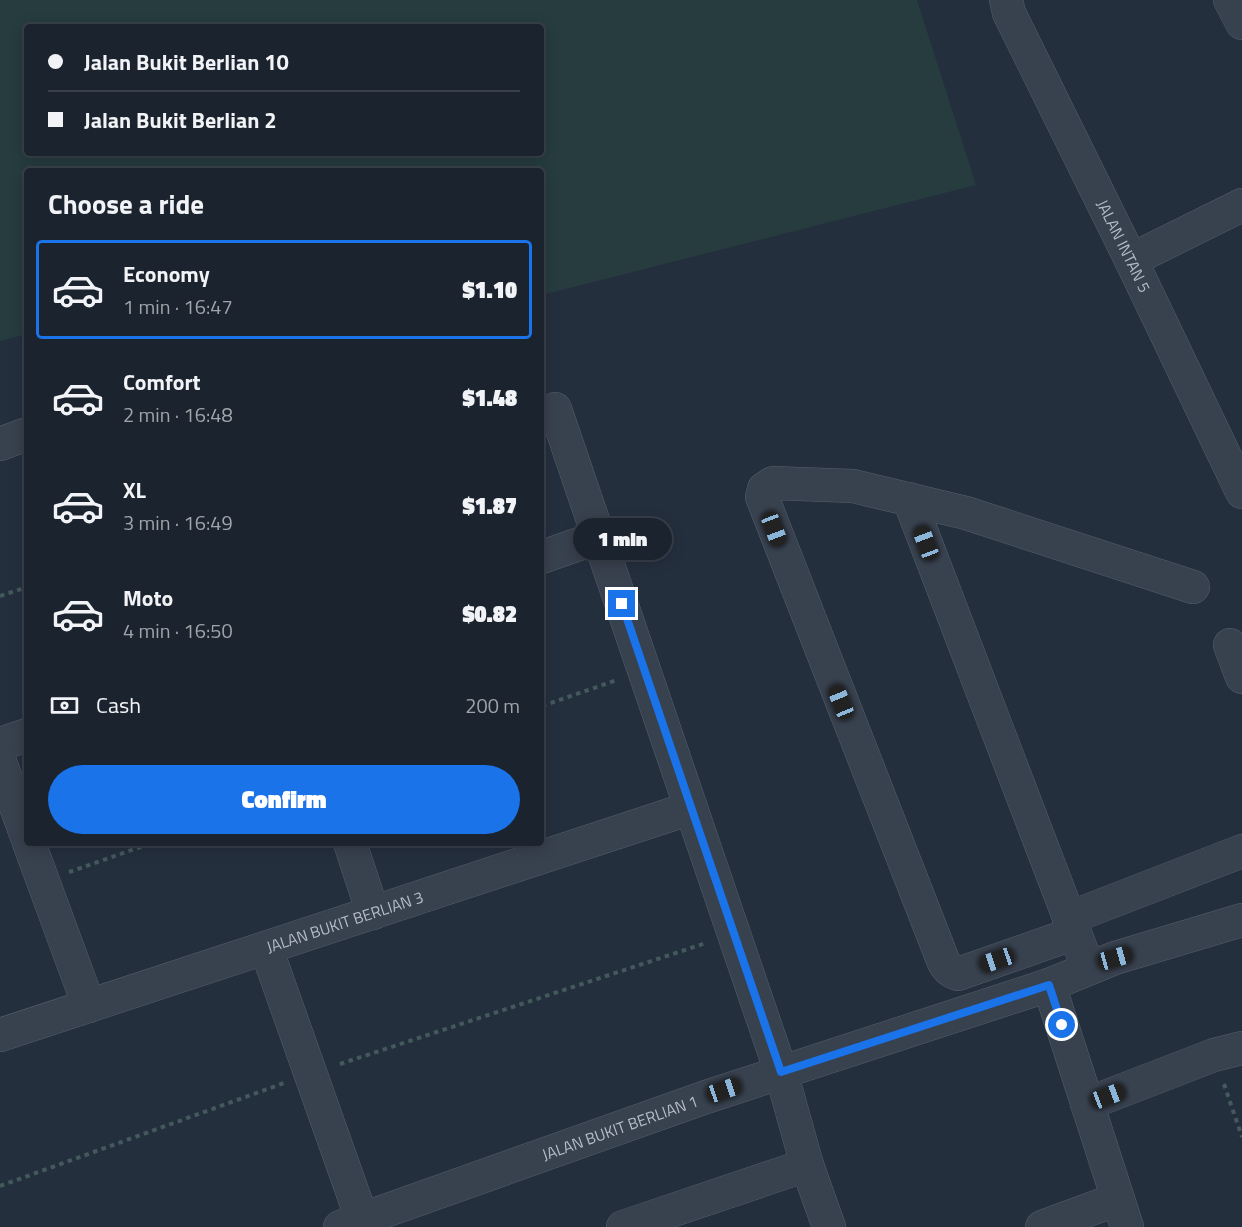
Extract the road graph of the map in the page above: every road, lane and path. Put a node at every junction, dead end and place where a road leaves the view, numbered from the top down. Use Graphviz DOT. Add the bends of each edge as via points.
graph roads {
  1 [pos="1006,0"];
  2 [pos="1230,0"];
  3 [pos="1242,23"];
  4 [pos="1242,205"];
  5 [pos="1131,260"];
  6 [pos="555,409"];
  7 [pos="24,435"];
  8 [pos="0,444"];
  9 [pos="1242,492"];
  10 [pos="909,499"];
  11 [pos="599,537"];
  12 [pos="544,556"];
  13 [pos="1193,587"];
  14 [pos="24,588"];
  15 [pos="0,596"];
  16 [pos="1230,645"];
  17 [pos="644,670"];
  18 [pos="1242,677"];
  19 [pos="544,705"];
  20 [pos="24,736"];
  21 [pos="0,744"];
  22 [pos="0,762"];
  23 [pos="691,808"];
  24 [pos="24,829"];
  25 [pos="30,846"];
  26 [pos="143,846"];
  27 [pos="351,846"];
  28 [pos="1242,851"];
  29 [pos="43,881"];
  30 [pos="373,912"];
  31 [pos="1242,920"];
  32 [pos="1072,926"];
  33 [pos="734,933"];
  34 [pos="266,948"];
  35 [pos="1089,968"];
  36 [pos="1049,985"];
  37 [pos="89,1006"];
  38 [pos="0,1035"];
  39 [pos="1228,1052"];
  40 [pos="781,1072"];
  41 [pos="310,1074"];
  42 [pos="1087,1104"];
  43 [pos="1242,1137"];
  44 [pos="807,1165"];
  45 [pos="0,1186"];
  46 [pos="1123,1213"];
  47 [pos="351,1223"];
  48 [pos="623,1227"];
  49 [pos="829,1227"];
  50 [pos="1042,1227"];
  1 -- 5 [label="street, JALAN INTAN 5"];
  2 -- 3 [label="street"];
  4 -- 5 [label="street"];
  5 -- 9 [label="street, JALAN INTAN 5"];
  6 -- 11 [label="street"];
  7 -- 8 [label="street"];
  10 -- 13 [label="street" via="966,513"];
  10 -- 32 [label="street"];
  10 -- 32 [label="street" via="853,486 773,483 764,489 762,497 948,968 958,974"];
  11 -- 12 [label="street"];
  11 -- 17 [label="street"];
  14 -- 15 [label="path"];
  16 -- 18 [label="street"];
  17 -- 19 [label="path"];
  17 -- 23 [label="street"];
  20 -- 21 [label="street"];
  22 -- 24 [label="street"];
  23 -- 30 [label="street, JALAN BUKIT BERLIAN 3"];
  23 -- 33 [label="street"];
  25 -- 29 [label="street"];
  26 -- 29 [label="path"];
  27 -- 30 [label="street"];
  28 -- 32 [label="street"];
  29 -- 37 [label="street"];
  30 -- 34 [label="street, JALAN BUKIT BERLIAN 3"];
  31 -- 35 [label="street, JALAN BUKIT BERLIAN 1"];
  32 -- 35 [label="street"];
  33 -- 40 [label="street"];
  33 -- 41 [label="path"];
  34 -- 37 [label="street, JALAN BUKIT BERLIAN 3"];
  34 -- 41 [label="street"];
  35 -- 36 [label="street, JALAN BUKIT BERLIAN 1"];
  36 -- 40 [label="street, JALAN BUKIT BERLIAN 1"];
  36 -- 42 [label="street"];
  37 -- 38 [label="street, JALAN BUKIT BERLIAN 3"];
  39 -- 42 [label="street"];
  39 -- 43 [label="path"];
  40 -- 44 [label="street"];
  40 -- 47 [label="street, JALAN BUKIT BERLIAN 1"];
  41 -- 45 [label="path"];
  41 -- 47 [label="street"];
  42 -- 46 [label="street"];
  44 -- 48 [label="street"];
  44 -- 49 [label="street"];
  46 -- 50 [label="street"];
}
